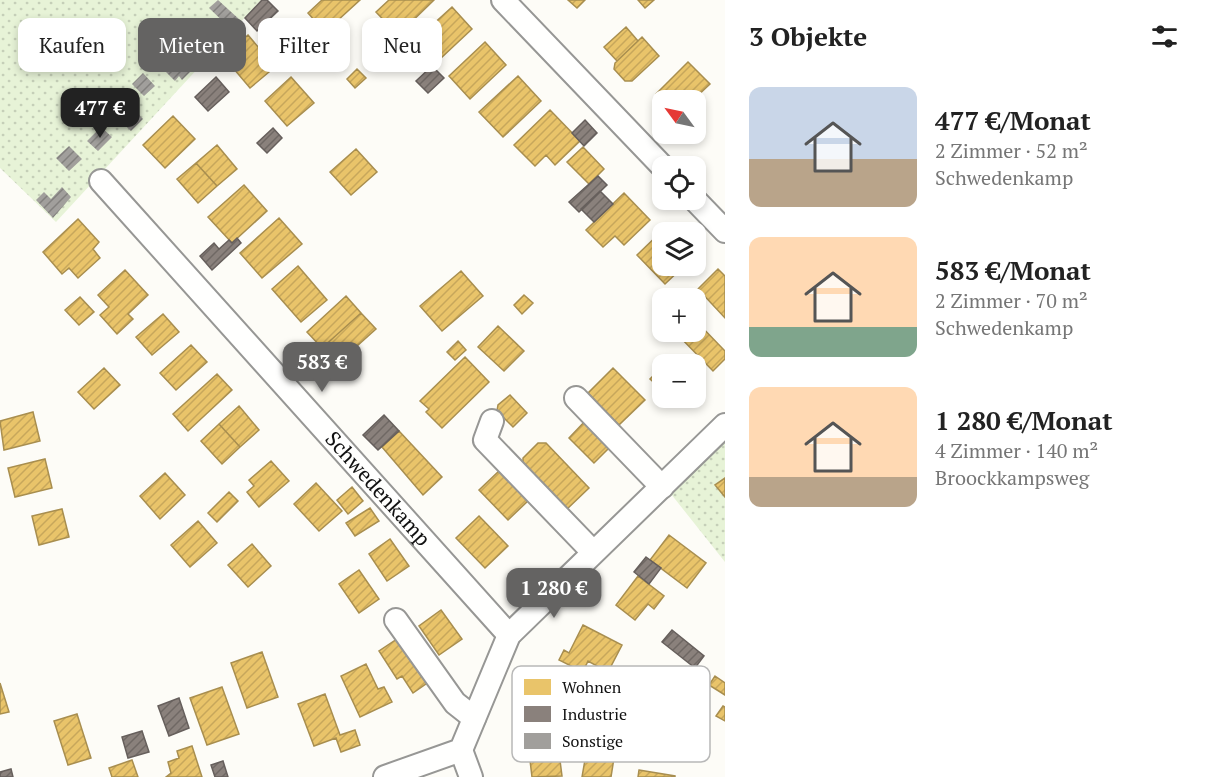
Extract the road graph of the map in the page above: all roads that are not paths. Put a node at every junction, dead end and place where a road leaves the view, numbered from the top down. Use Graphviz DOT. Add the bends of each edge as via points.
graph roads {
  1 [pos="503,0"];
  2 [pos="652,156"];
  3 [pos="101,181"];
  4 [pos="705,210"];
  5 [pos="725,231"];
  6 [pos="576,398"];
  7 [pos="492,421"];
  8 [pos="725,425"];
  9 [pos="662,487"];
  10 [pos="593,552"];
  11 [pos="396,620"];
  12 [pos="509,635"];
  13 [pos="474,718"];
  14 [pos="461,750"];
  15 [pos="385,777"];
  16 [pos="471,777"];
  1 -- 2 [label="street"];
  3 -- 12 [label="street, Schwedenkamp"];
  4 -- 5 [label="street"];
  6 -- 9 [label="street"];
  7 -- 10 [label="street" via="485,440"];
  8 -- 9 [label="street"];
  9 -- 10 [label="street"];
  10 -- 12 [label="street"];
  11 -- 13 [label="street" via="455,703"];
  12 -- 13 [label="street"];
  13 -- 14 [label="street"];
  14 -- 15 [label="street"];
  14 -- 16 [label="street"];
}
